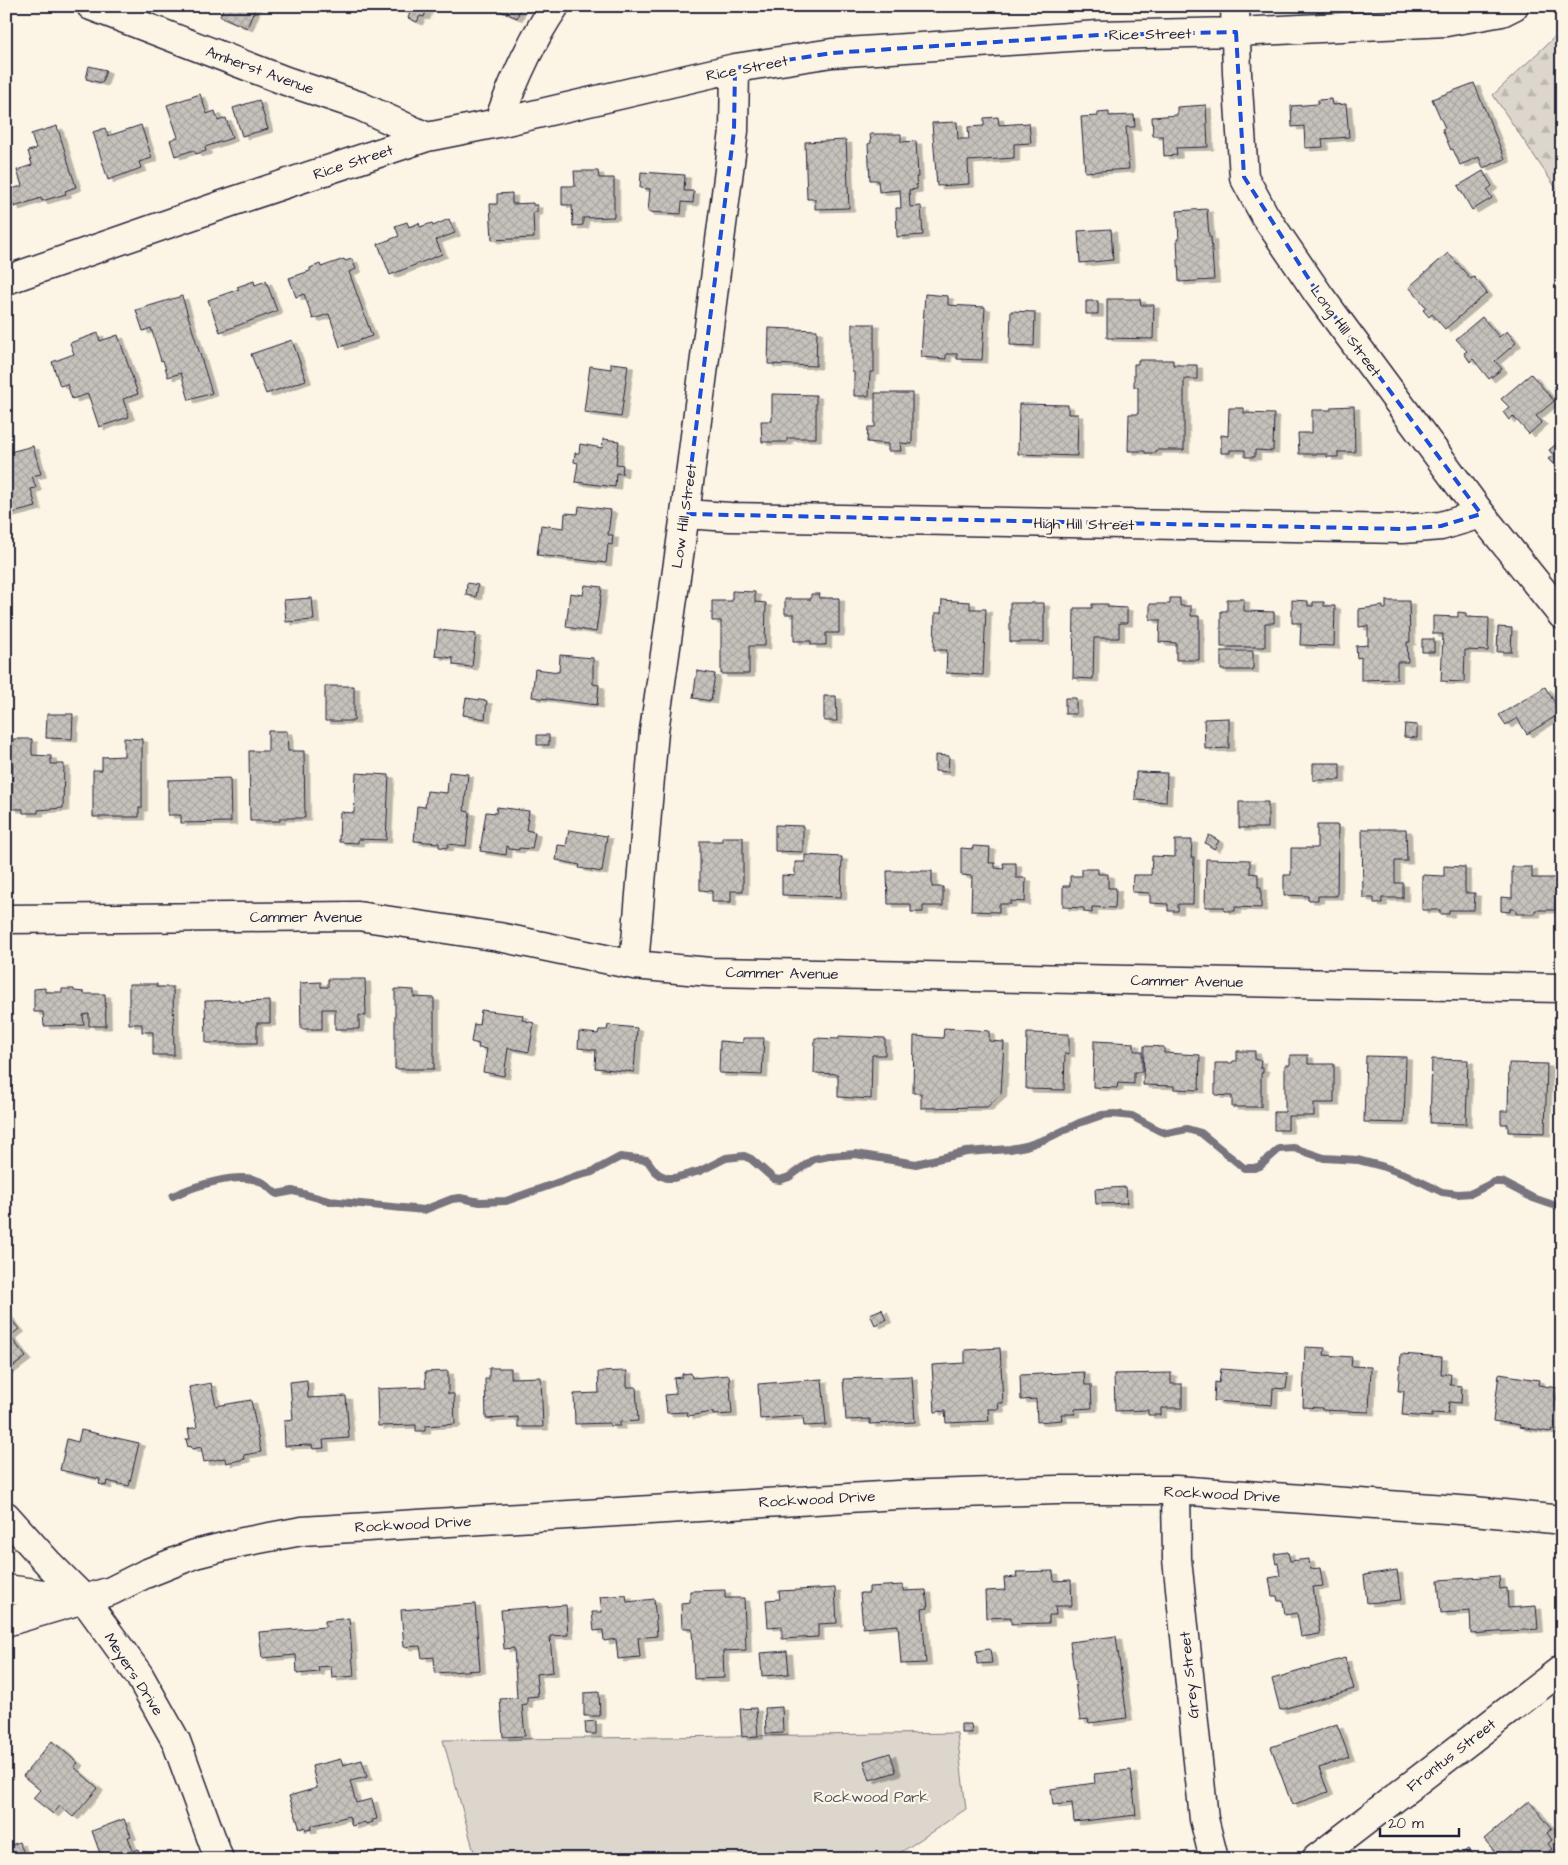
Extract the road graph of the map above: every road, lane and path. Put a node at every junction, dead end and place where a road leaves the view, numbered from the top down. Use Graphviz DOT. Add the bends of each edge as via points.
graph roads {
  1 [pos="91,6"];
  2 [pos="555,6"];
  3 [pos="1514,6"];
  4 [pos="1236,19"];
  5 [pos="735,68"];
  6 [pos="498,123"];
  7 [pos="427,137"];
  8 [pos="6,280"];
  9 [pos="685,514"];
  10 [pos="1481,514"];
  11 [pos="1562,614"];
  12 [pos="6,919"];
  13 [pos="634,965"];
  14 [pos="1562,988"];
  15 [pos="1176,1490"];
  16 [pos="6,1516"];
  17 [pos="1562,1520"];
  18 [pos="6,1589"];
  19 [pos="84,1600"];
  20 [pos="6,1622"];
  21 [pos="1562,1669"];
  22 [pos="219,1859"];
  23 [pos="1214,1859"];
  24 [pos="1316,1859"];
  1 -- 7 [label="street, Amherst Avenue" via="360,106"];
  2 -- 6 [label="street" via="513,84"];
  3 -- 4 [label="street, Rice Street" via="1502,12 1446,22"];
  4 -- 5 [label="street, Rice Street" via="1098,35 832,52"];
  4 -- 10 [label="street, Long Hill Street" via="1244,177 1265,216 1319,295"];
  5 -- 6 [label="street, Rice Street"];
  5 -- 9 [label="street, Low Hill Street" via="734,131"];
  6 -- 7 [label="street, Rice Street"];
  7 -- 8 [label="street, Rice Street"];
  9 -- 10 [label="street, High Hill Street" via="1403,529 1440,526"];
  9 -- 13 [label="street, Low Hill Street" via="654,731"];
  10 -- 11 [label="street, Long Hill Street"];
  12 -- 13 [label="street, Cammer Avenue" via="358,916 499,938"];
  13 -- 14 [label="street, Cammer Avenue" via="710,972"];
  15 -- 17 [label="street, Rockwood Drive"];
  15 -- 19 [label="street, Rockwood Drive" via="898,1494 302,1531 195,1554"];
  15 -- 23 [label="street, Grey Street" via="1177,1559 1204,1819"];
  16 -- 19 [label="street, Meyers Drive"];
  18 -- 19 [label="street, Rockwood Drive"];
  19 -- 20 [label="street, Rockwood Drive"];
  19 -- 22 [label="street, Meyers Drive" via="139,1676 176,1741"];
  21 -- 24 [label="street, Frontus Street"];
}
